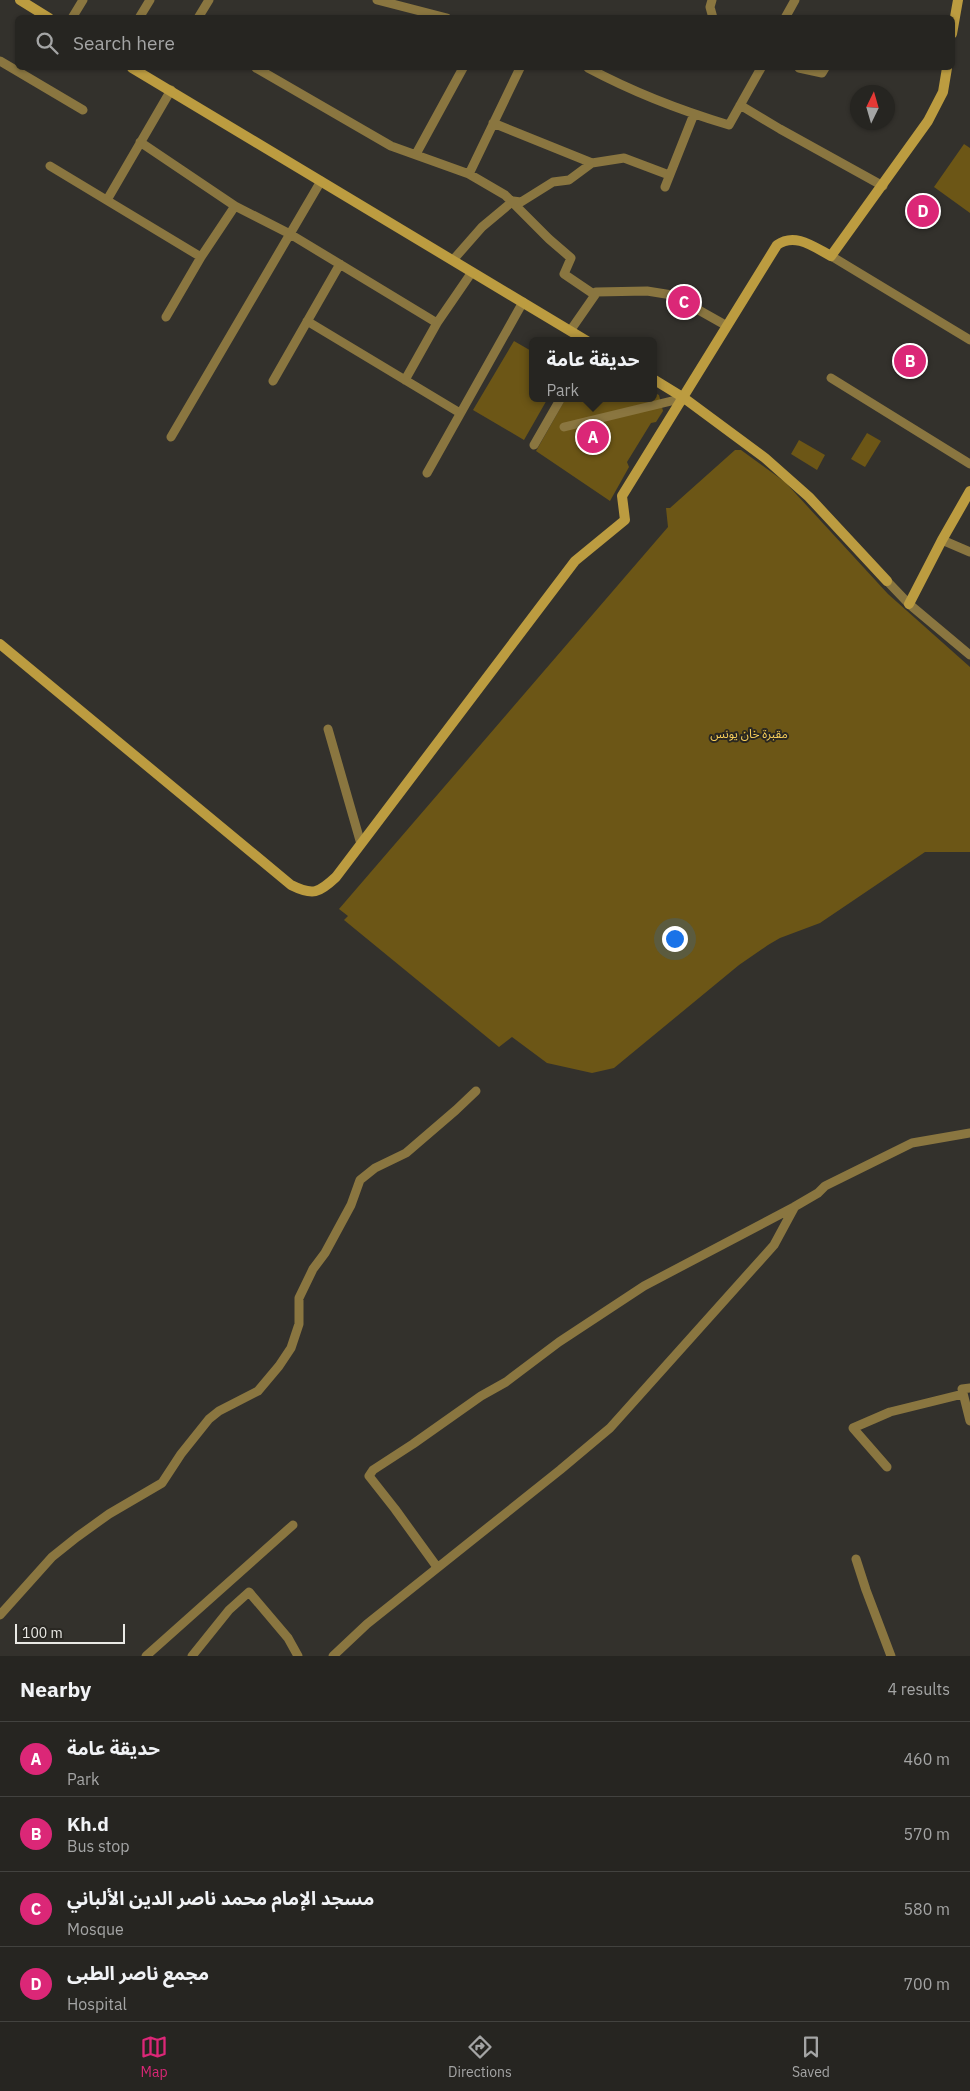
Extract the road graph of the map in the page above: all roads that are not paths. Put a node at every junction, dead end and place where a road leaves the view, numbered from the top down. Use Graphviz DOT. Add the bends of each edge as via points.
graph roads {
  1 [pos="20,0"];
  2 [pos="83,0"];
  3 [pos="150,0"];
  4 [pos="209,0"];
  5 [pos="377,0"];
  6 [pos="712,0"];
  7 [pos="795,0"];
  8 [pos="958,0"];
  9 [pos="44,15"];
  10 [pos="74,15"];
  11 [pos="141,15"];
  12 [pos="200,15"];
  13 [pos="435,15"];
  14 [pos="712,15"];
  15 [pos="787,15"];
  16 [pos="955,17"];
  17 [pos="0,61"];
  18 [pos="15,70"];
  19 [pos="15,70"];
  20 [pos="136,70"];
  21 [pos="259,70"];
  22 [pos="462,70"];
  23 [pos="519,70"];
  24 [pos="592,70"];
  25 [pos="760,70"];
  26 [pos="808,70"];
  27 [pos="824,70"];
  28 [pos="947,70"];
  29 [pos="171,90"];
  30 [pos="740,105"];
  31 [pos="83,110"];
  32 [pos="694,114"];
  33 [pos="493,123"];
  34 [pos="140,142"];
  35 [pos="416,154"];
  36 [pos="592,162"];
  37 [pos="50,166"];
  38 [pos="469,174"];
  39 [pos="669,175"];
  40 [pos="321,181"];
  41 [pos="882,186"];
  42 [pos="665,187"];
  43 [pos="106,200"];
  44 [pos="513,201"];
  45 [pos="235,206"];
  46 [pos="290,234"];
  47 [pos="831,256"];
  48 [pos="201,257"];
  49 [pos="453,260"];
  50 [pos="340,264"];
  51 [pos="472,272"];
  52 [pos="595,295"];
  53 [pos="523,302"];
  54 [pos="166,317"];
  55 [pos="307,321"];
  56 [pos="437,323"];
  57 [pos="727,326"];
  58 [pos="570,331"];
  59 [pos="581,337"];
  60 [pos="970,340"];
  61 [pos="831,378"];
  62 [pos="405,380"];
  63 [pos="273,381"];
  64 [pos="657,381"];
  65 [pos="684,398"];
  66 [pos="559,402"];
  67 [pos="460,413"];
  68 [pos="564,427"];
  69 [pos="170,437"];
  70 [pos="534,445"];
  71 [pos="970,464"];
  72 [pos="427,473"];
  73 [pos="970,491"];
  74 [pos="942,540"];
  75 [pos="970,552"];
  76 [pos="887,580"];
  77 [pos="909,604"];
  78 [pos="0,644"];
  79 [pos="970,655"];
  80 [pos="328,730"];
  81 [pos="361,844"];
  82 [pos="476,1091"];
  83 [pos="970,1133"];
  84 [pos="794,1207"];
  85 [pos="967,1391"];
  86 [pos="970,1421"];
  87 [pos="887,1466"];
  88 [pos="293,1525"];
  89 [pos="856,1559"];
  90 [pos="437,1568"];
  91 [pos="0,1615"];
  92 [pos="146,1656"];
  93 [pos="192,1656"];
  94 [pos="298,1656"];
  95 [pos="332,1656"];
  96 [pos="891,1656"];
  1 -- 9 [label="street"];
  2 -- 10 [label="street"];
  3 -- 11 [label="street"];
  4 -- 12 [label="street"];
  5 -- 13 [label="street"];
  6 -- 14 [label="street"];
  7 -- 15 [label="street"];
  8 -- 16 [label="street"];
  17 -- 18 [label="street"];
  19 -- 31 [label="street"];
  20 -- 29 [label="street"];
  21 -- 35 [label="street" via="391,146"];
  22 -- 35 [label="street"];
  23 -- 33 [label="street"];
  24 -- 32 [label="street" via="629,89"];
  25 -- 30 [label="street"];
  26 -- 27 [label="street" via="822,73"];
  28 -- 41 [label="street" via="943,92 933,113"];
  29 -- 34 [label="street"];
  29 -- 40 [label="street"];
  30 -- 32 [label="street" via="729,125"];
  30 -- 41 [label="street"];
  32 -- 39 [label="street"];
  33 -- 36 [label="street"];
  33 -- 38 [label="street"];
  34 -- 43 [label="street"];
  34 -- 45 [label="street"];
  35 -- 38 [label="street"];
  36 -- 39 [label="street" via="624,158"];
  36 -- 44 [label="street" via="569,180 553,182 521,202"];
  37 -- 43 [label="street"];
  38 -- 44 [label="street"];
  39 -- 42 [label="street"];
  40 -- 46 [label="street"];
  40 -- 49 [label="street"];
  41 -- 47 [label="street"];
  43 -- 48 [label="street"];
  44 -- 49 [label="street" via="482,227"];
  44 -- 52 [label="street" via="548,239 571,258 564,274"];
  45 -- 46 [label="street"];
  45 -- 48 [label="street"];
  46 -- 50 [label="street"];
  46 -- 69 [label="street"];
  47 -- 57 [label="street" via="794,238 785,239 777,245"];
  47 -- 60 [label="street"];
  48 -- 54 [label="street"];
  49 -- 51 [label="street"];
  50 -- 55 [label="street"];
  50 -- 56 [label="street"];
  51 -- 53 [label="street"];
  51 -- 56 [label="street"];
  52 -- 57 [label="street" via="596,292 648,291 672,295"];
  52 -- 58 [label="street"];
  53 -- 58 [label="street"];
  53 -- 67 [label="street"];
  55 -- 62 [label="street"];
  55 -- 63 [label="street"];
  56 -- 62 [label="street"];
  57 -- 65 [label="street"];
  58 -- 59 [label="street"];
  61 -- 71 [label="street"];
  62 -- 67 [label="street"];
  64 -- 65 [label="street"];
  65 -- 68 [label="street"];
  65 -- 76 [label="street" via="765,458 809,497"];
  65 -- 81 [label="street" via="622,496 625,520 575,561"];
  66 -- 70 [label="street"];
  67 -- 72 [label="street"];
  73 -- 74 [label="street"];
  74 -- 75 [label="street"];
  74 -- 77 [label="street"];
  76 -- 77 [label="street"];
  77 -- 79 [label="street"];
  78 -- 81 [label="street" via="291,885 302,891 319,891 336,877"];
  80 -- 81 [label="street"];
  82 -- 91 [label="street" via="406,1153 375,1168 360,1180 351,1205 325,1253 312,1268 298,1298 299,1324 291,1348 258,1391 209,1419 162,1483 109,1514 52,1557"];
  83 -- 84 [label="street" via="912,1143 825,1186"];
  84 -- 90 [label="street" via="774,1245 610,1428"];
  84 -- 90 [label="street" via="644,1286 373,1470 368,1476"];
  85 -- 86 [label="street"];
  85 -- 87 [label="street" via="890,1412 853,1428"];
  88 -- 92 [label="street"];
  89 -- 96 [label="street"];
  90 -- 95 [label="street"];
  93 -- 94 [label="street" via="229,1610 249,1592 288,1638"];
}
